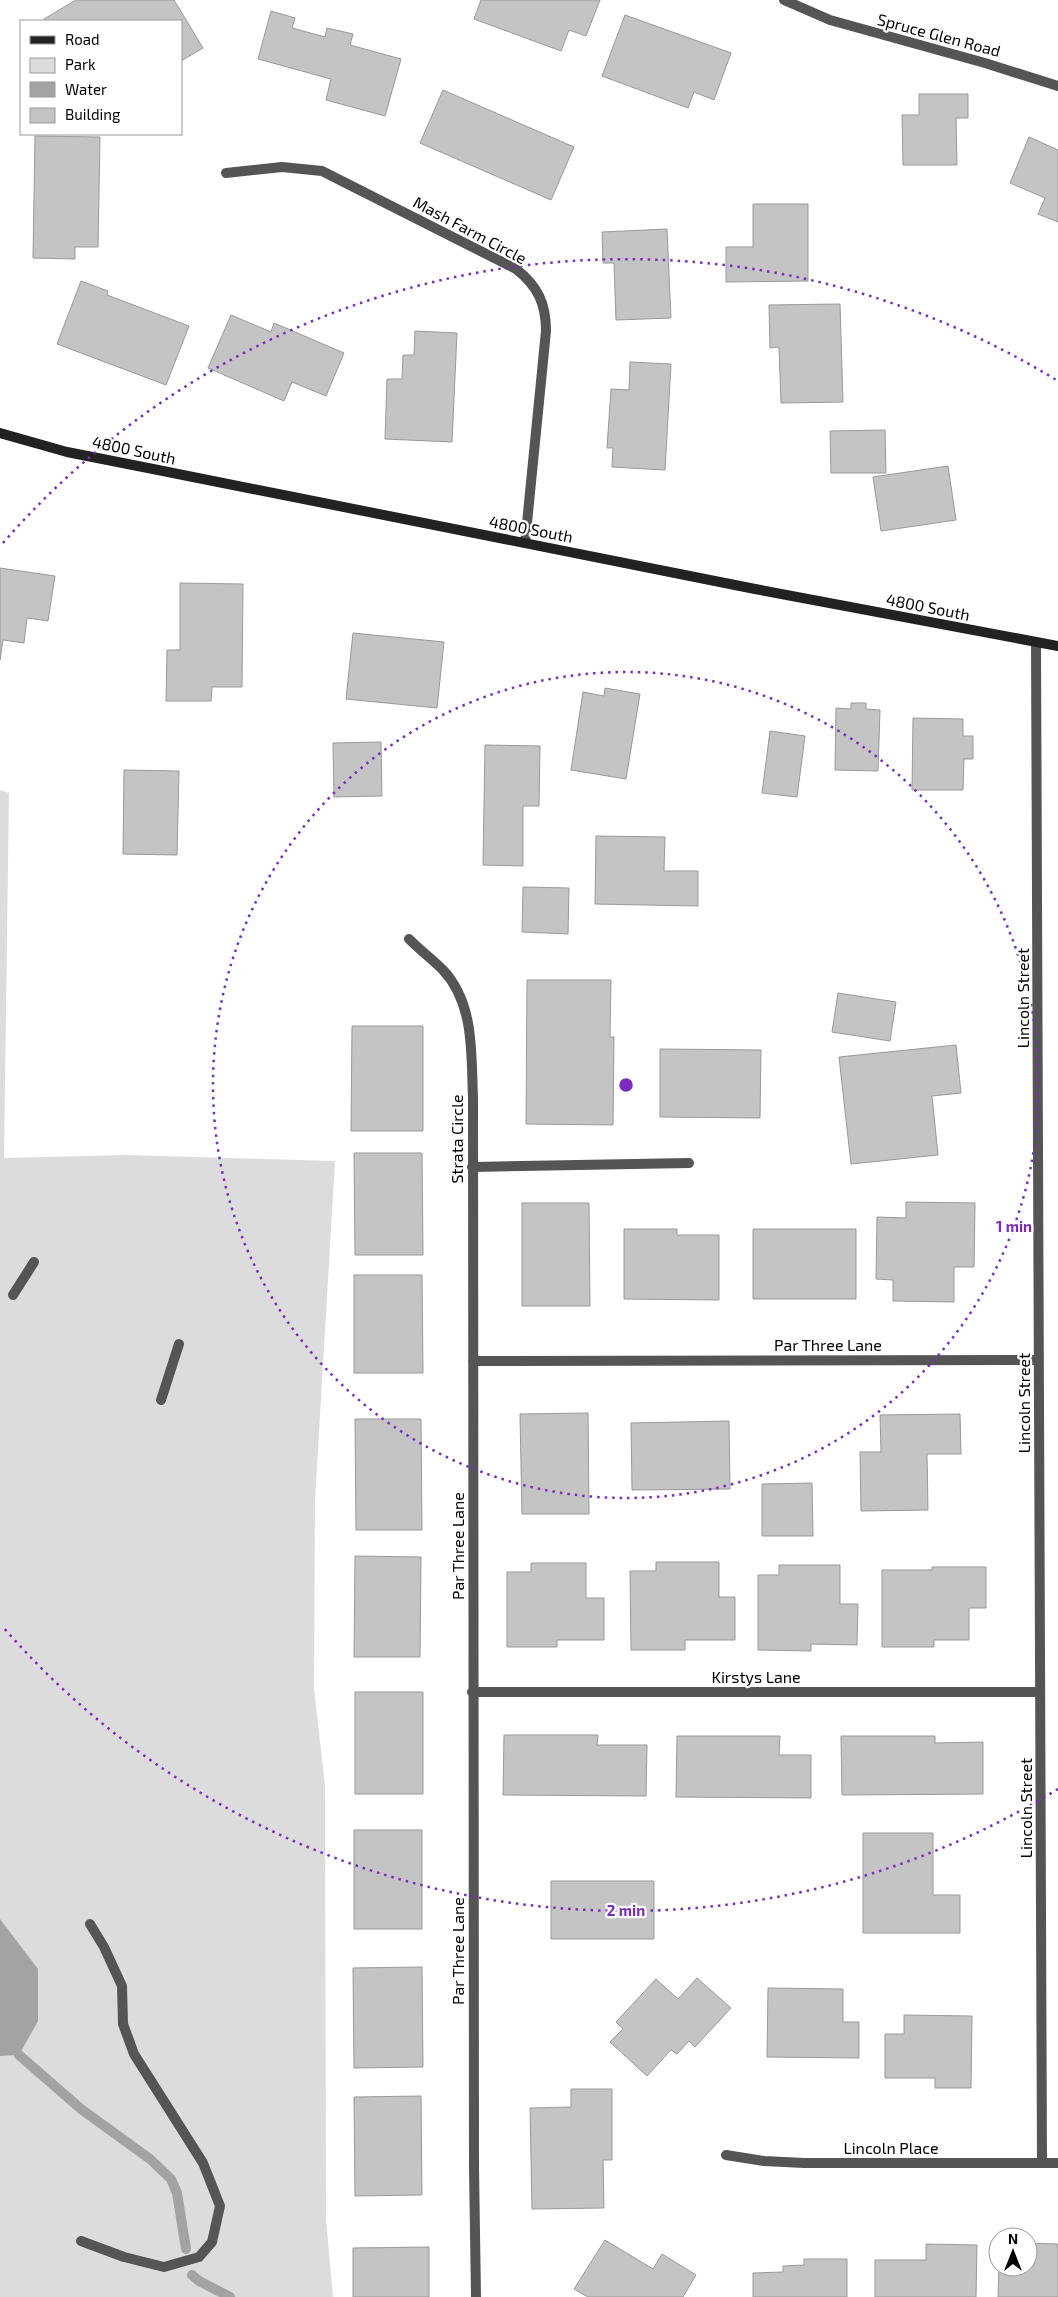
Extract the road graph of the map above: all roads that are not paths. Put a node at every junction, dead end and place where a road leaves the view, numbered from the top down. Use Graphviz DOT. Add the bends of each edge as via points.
graph roads {
  1 [pos="784,0"];
  2 [pos="1058,86"];
  3 [pos="226,174"];
  4 [pos="0,433"];
  5 [pos="525,543"];
  6 [pos="1036,643"];
  7 [pos="1058,646"];
  8 [pos="409,939"];
  9 [pos="689,1163"];
  10 [pos="472,1167"];
  11 [pos="34,1262"];
  12 [pos="13,1295"];
  13 [pos="179,1344"];
  14 [pos="1039,1360"];
  15 [pos="473,1361"];
  16 [pos="161,1400"];
  17 [pos="472,1692"];
  18 [pos="1040,1692"];
  19 [pos="90,1924"];
  20 [pos="726,2155"];
  21 [pos="1042,2163"];
  22 [pos="1058,2163"];
  23 [pos="81,2241"];
  24 [pos="476,2297"];
  1 -- 2 [label="street, Spruce Glen Road" via="830,20"];
  3 -- 5 [label="street, Mash Farm Circle" via="282,167 322,171 516,269 536,288 546,316 546,331"];
  4 -- 5 [label="street, 4800 South" via="76,453"];
  5 -- 6 [label="street, 4800 South"];
  6 -- 7 [label="street, 4800 South"];
  6 -- 14 [label="street, Lincoln Street"];
  8 -- 10 [label="street, Strata Circle" via="444,971 467,1018 473,1098"];
  9 -- 10 [label="street"];
  10 -- 15 [label="street, Strata Circle"];
  11 -- 12 [label="street"];
  13 -- 16 [label="street"];
  14 -- 15 [label="street, Par Three Lane"];
  14 -- 18 [label="street, Lincoln Street"];
  15 -- 17 [label="street, Par Three Lane"];
  17 -- 18 [label="street, Kirstys Lane"];
  17 -- 24 [label="street, Par Three Lane"];
  18 -- 21 [label="street, Lincoln Street"];
  19 -- 23 [label="street" via="122,1986 123,2024 134,2054 202,2163 220,2206 212,2242 199,2257 164,2267"];
  20 -- 21 [label="street, Lincoln Place" via="804,2163"];
  21 -- 22 [label="street, Lincoln Place"];
}
